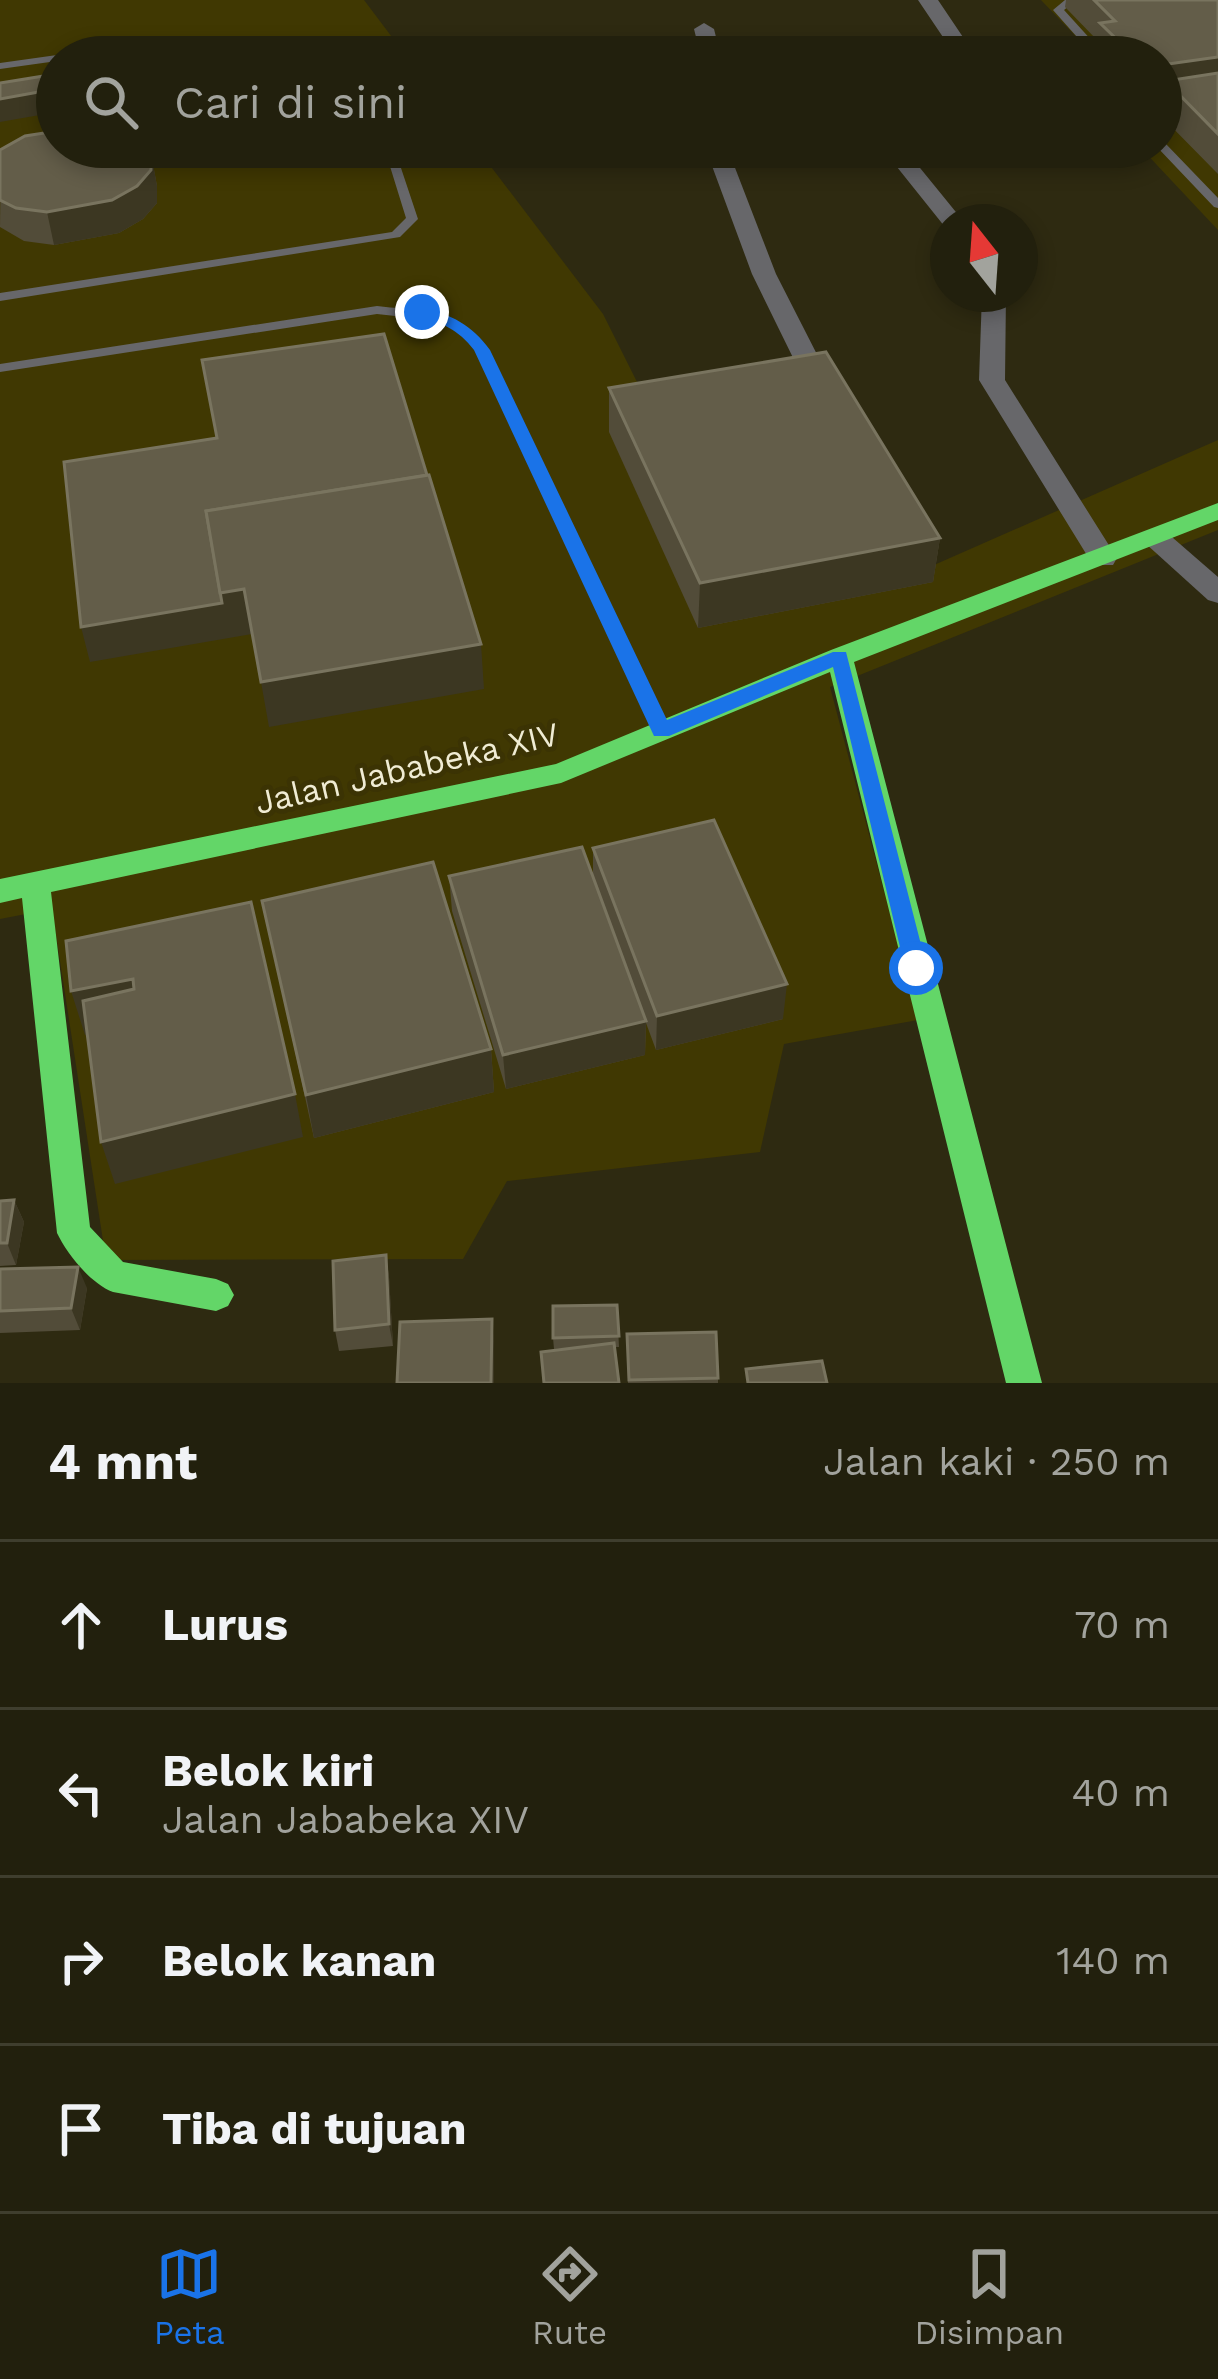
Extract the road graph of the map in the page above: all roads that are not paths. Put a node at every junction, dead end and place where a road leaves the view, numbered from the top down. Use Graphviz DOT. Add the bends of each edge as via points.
graph roads {
  1 [pos="928,0"];
  2 [pos="1071,0"];
  3 [pos="704,29"];
  4 [pos="706,36"];
  5 [pos="953,36"];
  6 [pos="1082,36"];
  7 [pos="36,61"];
  8 [pos="0,66"];
  9 [pos="1182,167"];
  10 [pos="396,168"];
  11 [pos="724,168"];
  12 [pos="909,168"];
  13 [pos="938,204"];
  14 [pos="1218,205"];
  15 [pos="0,297"];
  16 [pos="994,312"];
  17 [pos="0,368"];
  18 [pos="814,374"];
  19 [pos="1218,511"];
  20 [pos="1155,537"];
  21 [pos="1103,558"];
  22 [pos="1218,593"];
  23 [pos="840,657"];
  24 [pos="662,730"];
  25 [pos="35,884"];
  26 [pos="0,891"];
  27 [pos="216,1295"];
  28 [pos="1024,1383"];
  1 -- 5 [label="street"];
  2 -- 6 [label="lane" via="1058,10"];
  3 -- 4 [label="street"];
  7 -- 8 [label="lane"];
  9 -- 14 [label="lane"];
  10 -- 15 [label="lane" via="412,219 396,235"];
  11 -- 18 [label="street"];
  12 -- 13 [label="street"];
  16 -- 21 [label="street" via="992,380"];
  17 -- 24 [label="lane" via="377,310 444,318 482,350"];
  19 -- 20 [label="street, Jalan Jababeka XIV"];
  20 -- 21 [label="street, Jalan Jababeka XIV"];
  20 -- 22 [label="street"];
  21 -- 23 [label="street, Jalan Jababeka XIV"];
  23 -- 24 [label="street, Jalan Jababeka XIV"];
  23 -- 28 [label="street"];
  24 -- 25 [label="street, Jalan Jababeka XIV" via="523,785"];
  25 -- 26 [label="street, Jalan Jababeka XIV"];
  25 -- 27 [label="street" via="74,1233 113,1276"];
}
